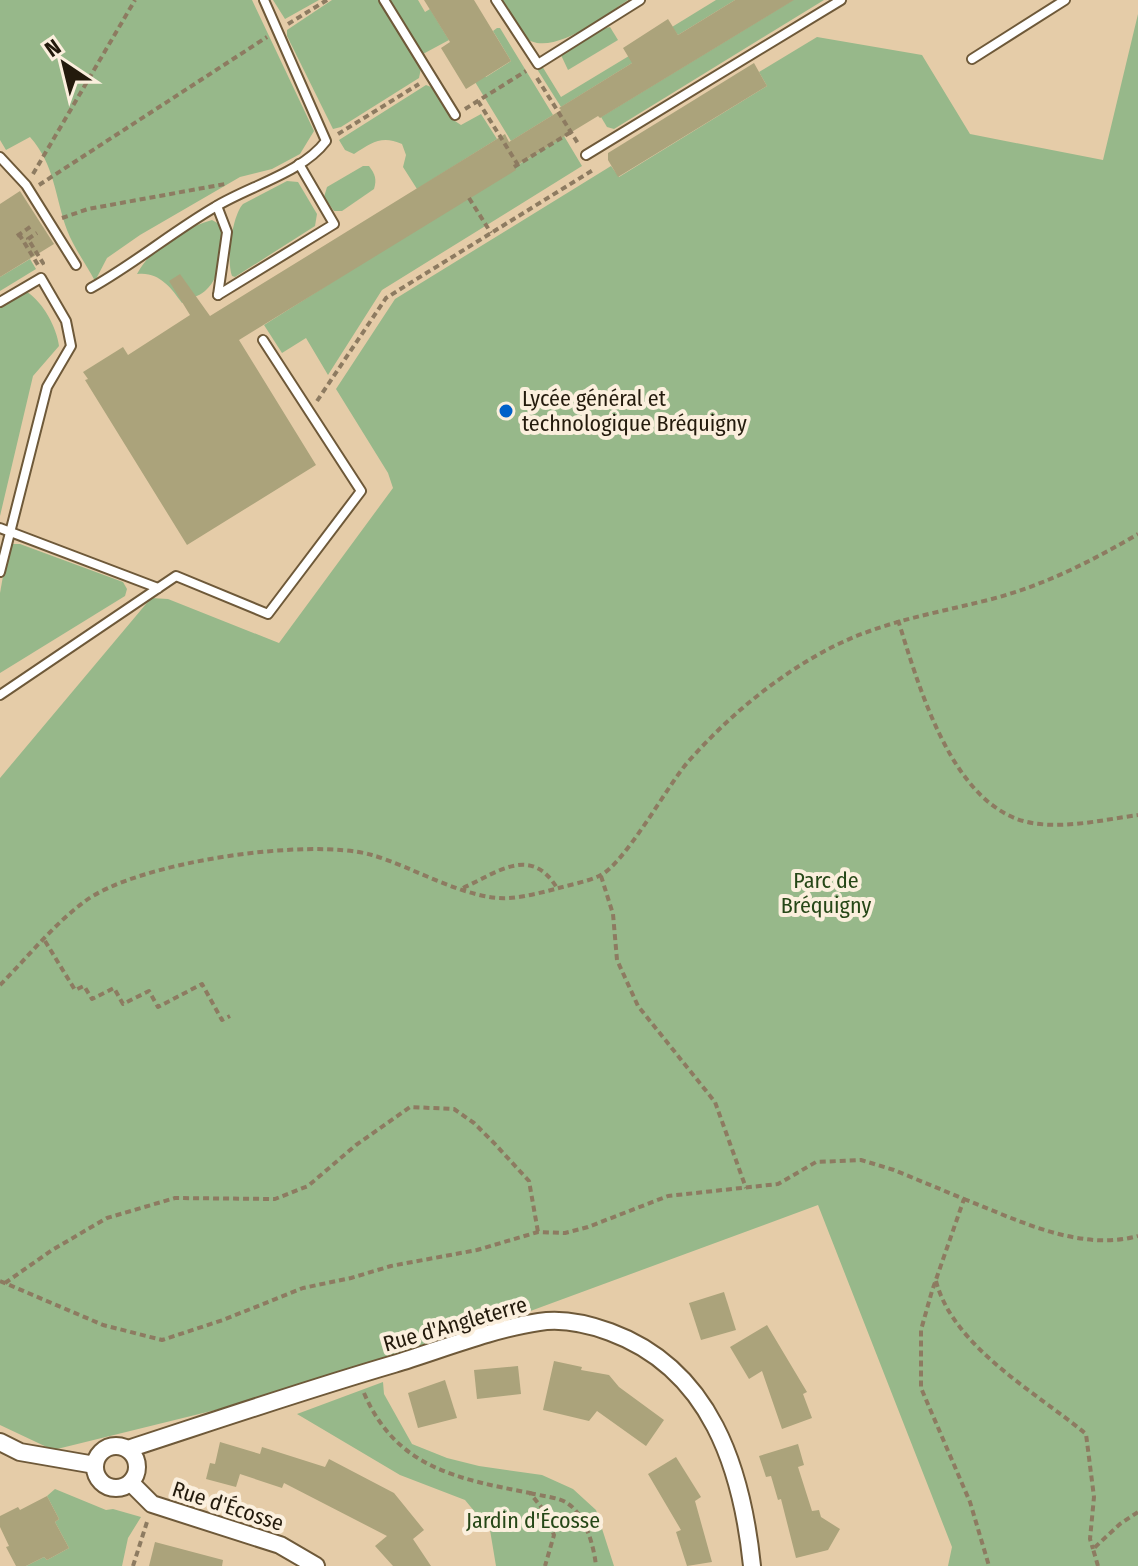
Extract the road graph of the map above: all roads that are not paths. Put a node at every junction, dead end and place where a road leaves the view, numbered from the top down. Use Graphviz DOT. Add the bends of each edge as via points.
graph roads {
  1 [pos="264,0"];
  2 [pos="384,0"];
  3 [pos="496,0"];
  4 [pos="640,0"];
  5 [pos="841,0"];
  6 [pos="1065,0"];
  7 [pos="972,59"];
  8 [pos="455,115"];
  9 [pos="586,155"];
  10 [pos="0,157"];
  11 [pos="299,164"];
  12 [pos="217,206"];
  13 [pos="76,265"];
  14 [pos="91,288"];
  15 [pos="0,302"];
  16 [pos="263,340"];
  17 [pos="5,530"];
  18 [pos="0,572"];
  19 [pos="158,588"];
  20 [pos="0,695"];
  21 [pos="0,1442"];
  22 [pos="128,1449"];
  23 [pos="95,1465"];
  24 [pos="131,1483"];
  25 [pos="316,1566"];
  26 [pos="752,1566"];
  1 -- 11 [label="lane" via="326,141"];
  2 -- 8 [label="lane"];
  3 -- 4 [label="lane" via="538,64"];
  5 -- 9 [label="lane"];
  6 -- 7 [label="lane"];
  10 -- 13 [label="lane" via="26,185"];
  11 -- 12 [label="lane"];
  11 -- 12 [label="lane" via="334,224 218,295 227,232"];
  12 -- 14 [label="lane"];
  15 -- 17 [label="lane" via="41,278 71,335 71,346 47,387"];
  16 -- 19 [label="lane" via="361,491 268,614 176,576"];
  17 -- 18 [label="lane"];
  17 -- 19 [label="lane"];
  19 -- 20 [label="lane"];
  21 -- 23 [label="street" via="20,1452"];
  22 -- 23 [label="street" via="103,1450"];
  22 -- 24 [label="street" via="137,1462"];
  22 -- 26 [label="street, Rue d'Angleterre" via="541,1321 584,1323 661,1357 689,1387 722,1438 739,1483"];
  23 -- 24 [label="street" via="107,1487"];
  24 -- 25 [label="street, Rue d'Écosse" via="152,1504 280,1545"];
}
